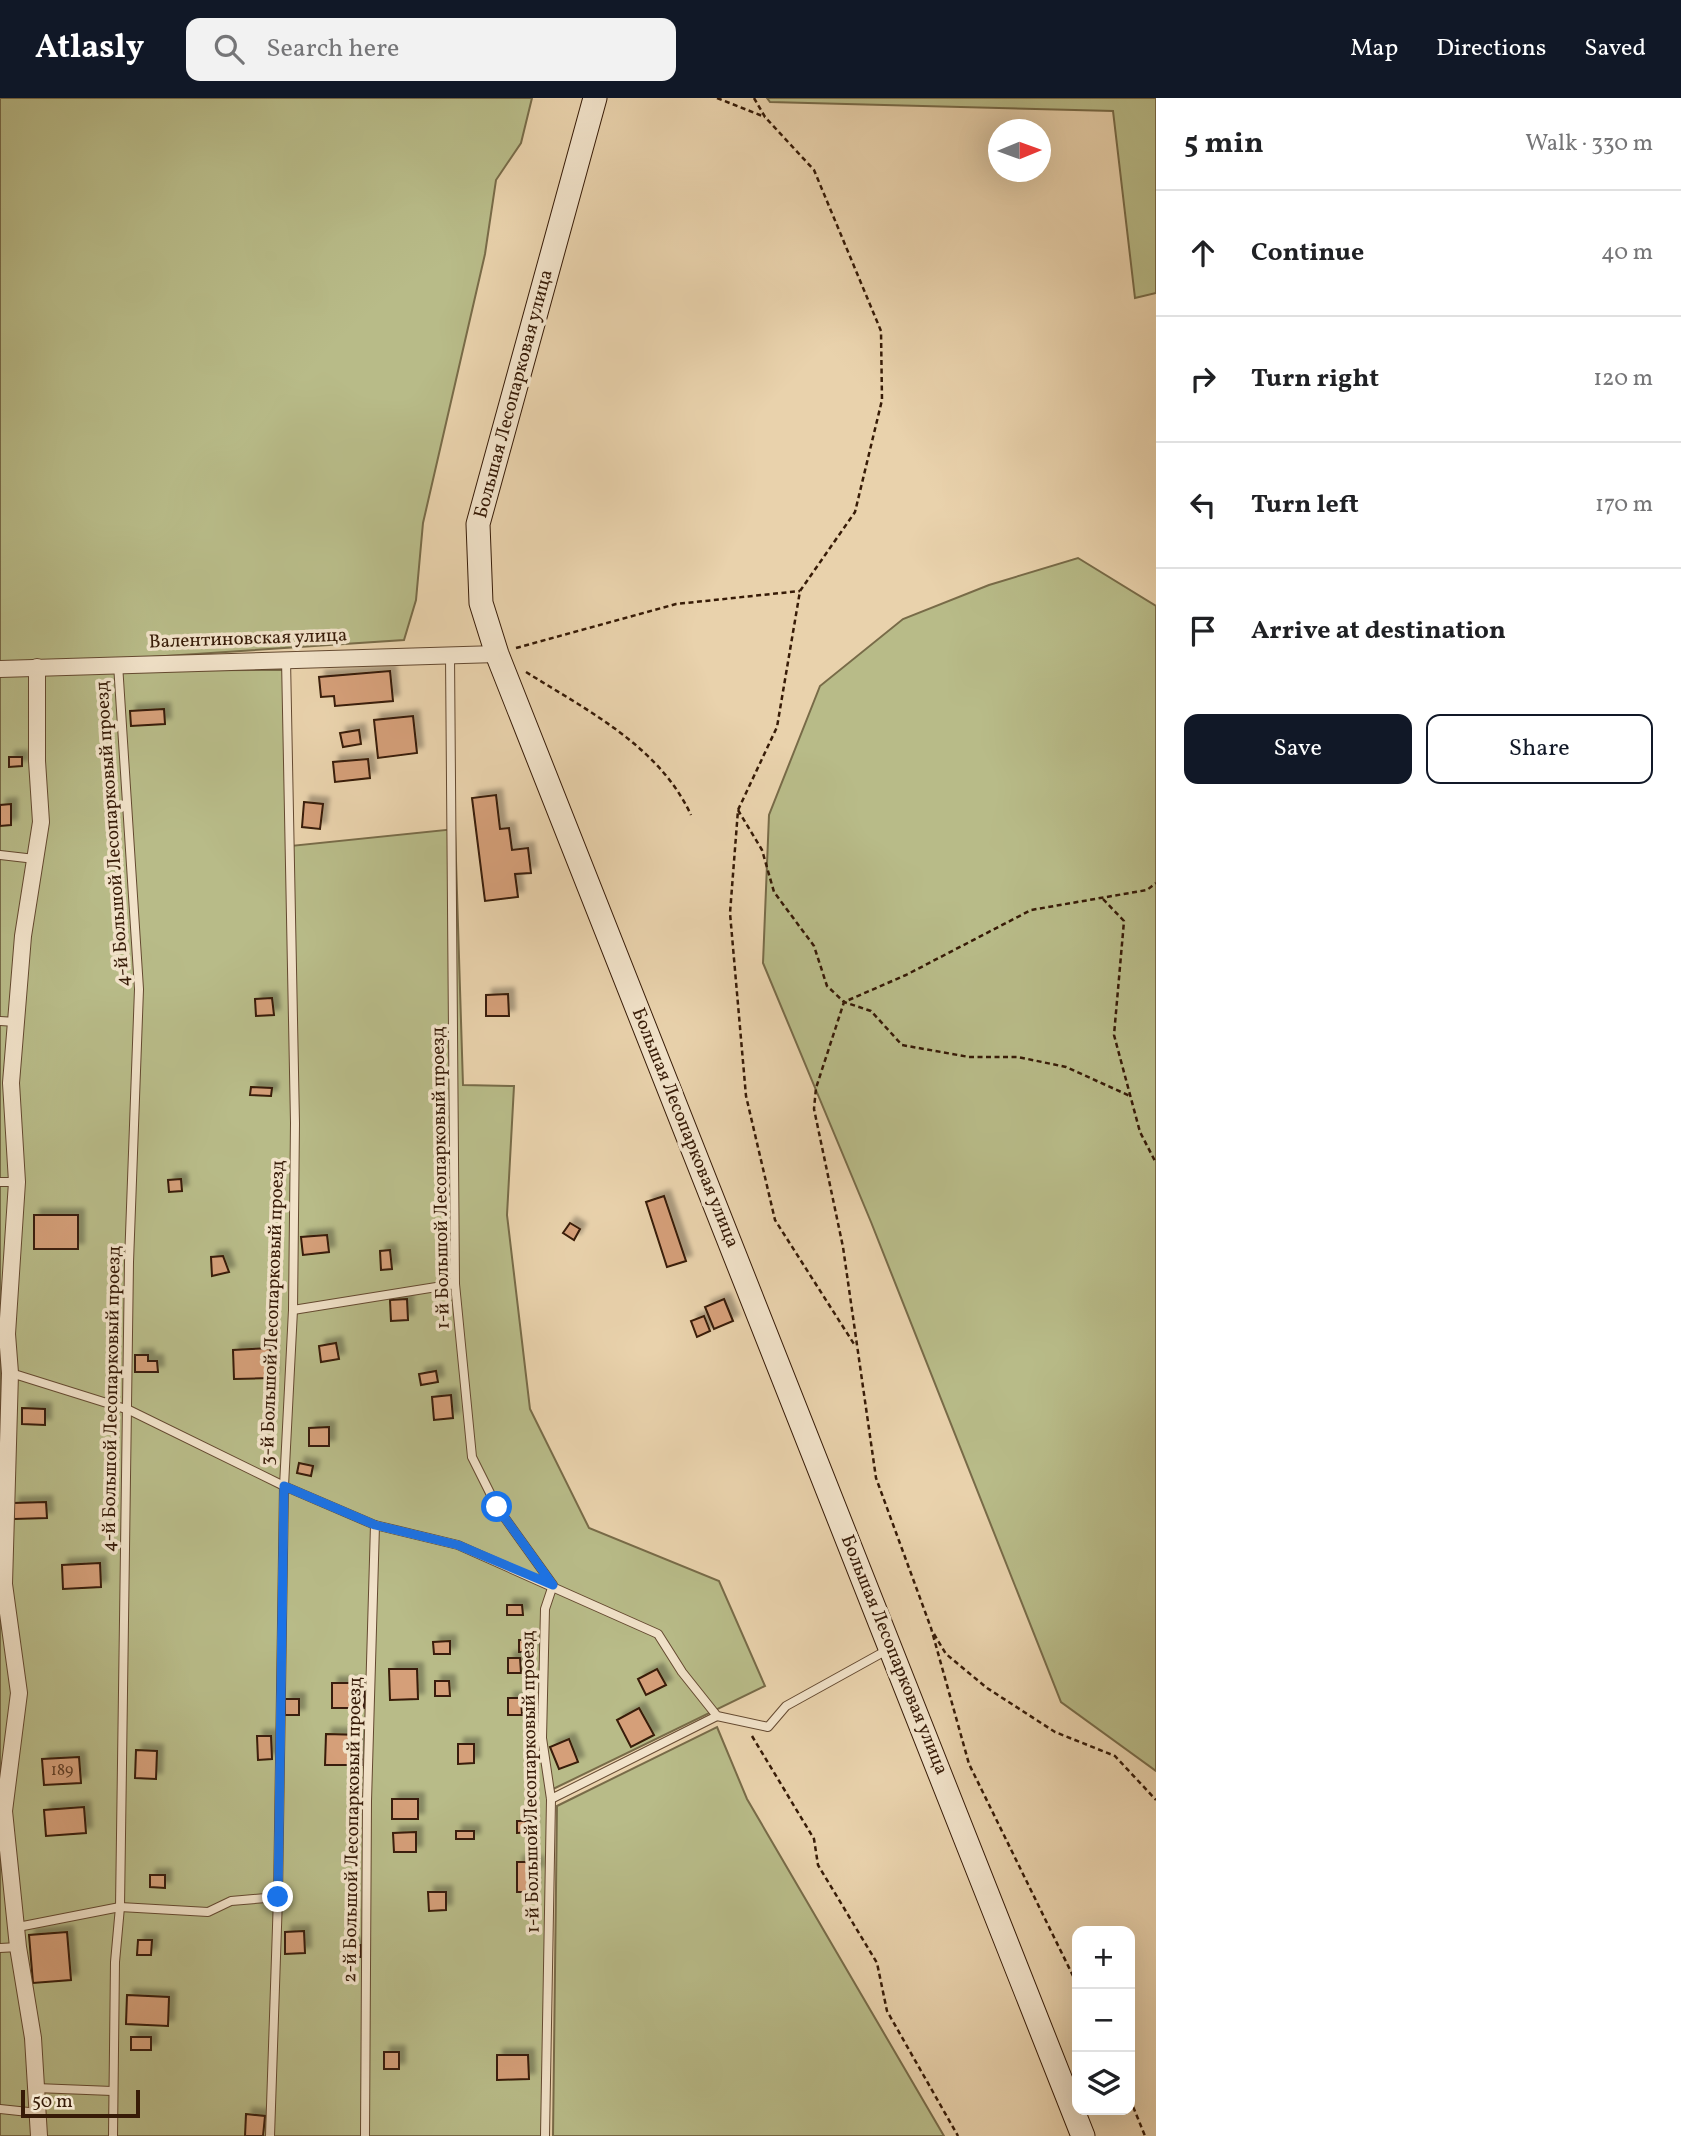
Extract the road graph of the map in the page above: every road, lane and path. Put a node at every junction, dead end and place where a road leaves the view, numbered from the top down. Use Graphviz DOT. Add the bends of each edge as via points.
graph roads {
  1 [pos="595,98"];
  2 [pos="717,98"];
  3 [pos="754,98"];
  4 [pos="765,117"];
  5 [pos="800,592"];
  6 [pos="497,654"];
  7 [pos="450,655"];
  8 [pos="286,659"];
  9 [pos="118,664"];
  10 [pos="37,667"];
  11 [pos="0,669"];
  12 [pos="738,810"];
  13 [pos="691,814"];
  14 [pos="0,855"];
  15 [pos="36,859"];
  16 [pos="1156,883"];
  17 [pos="1102,898"];
  18 [pos="844,1002"];
  19 [pos="8,1022"];
  20 [pos="1130,1096"];
  21 [pos="1156,1163"];
  22 [pos="0,1182"];
  23 [pos="17,1182"];
  24 [pos="455,1284"];
  25 [pos="293,1310"];
  26 [pos="4,1334"];
  27 [pos="856,1346"];
  28 [pos="10,1373"];
  29 [pos="129,1410"];
  30 [pos="284,1486"];
  31 [pos="375,1525"];
  32 [pos="2,1584"];
  33 [pos="553,1585"];
  34 [pos="931,1628"];
  35 [pos="892,1648"];
  36 [pos="717,1716"];
  37 [pos="745,1724"];
  38 [pos="551,1799"];
  39 [pos="1156,1800"];
  40 [pos="2,1810"];
  41 [pos="278,1897"];
  42 [pos="120,1907"];
  43 [pos="18,1927"];
  44 [pos="18,1947"];
  45 [pos="0,1948"];
  46 [pos="1072,1974"];
  47 [pos="36,2088"];
  48 [pos="112,2091"];
  49 [pos="0,2109"];
  50 [pos="1135,2112"];
  51 [pos="38,2113"];
  52 [pos="38,2136"];
  53 [pos="113,2136"];
  54 [pos="270,2136"];
  55 [pos="365,2136"];
  56 [pos="545,2136"];
  57 [pos="958,2136"];
  58 [pos="1083,2136"];
  59 [pos="1144,2136"];
  1 -- 6 [label="main road, Большая Лесопарковая улица" via="478,524 481,603"];
  2 -- 4 [label="path"];
  3 -- 4 [label="path"];
  4 -- 5 [label="path" via="814,170 881,331 882,400 855,512"];
  5 -- 6 [label="path" via="676,604"];
  5 -- 12 [label="path" via="777,727"];
  6 -- 7 [label="street, Валентиновская улица"];
  6 -- 13 [label="path" via="626,735 680,792"];
  6 -- 35 [label="main road, Большая Лесопарковая улица"];
  7 -- 8 [label="street, Валентиновская улица"];
  7 -- 24 [label="lane, 1-й Большой Лесопарковый проезд"];
  8 -- 9 [label="street, Валентиновская улица"];
  8 -- 25 [label="lane, 3-й Большой Лесопарковый проезд" via="295,1123"];
  9 -- 10 [label="street, Валентиновская улица"];
  9 -- 29 [label="lane, 4-й Большой Лесопарковый проезд" via="139,989 129,1262"];
  10 -- 11 [label="street, Валентиновская улица"];
  10 -- 15 [label="street" via="41,821"];
  12 -- 18 [label="path" via="762,850 775,891 814,946 827,986"];
  12 -- 27 [label="path" via="730,913 746,1096 775,1220"];
  14 -- 15 [label="lane"];
  15 -- 19 [label="street"];
  16 -- 17 [label="path" via="1147,890"];
  17 -- 18 [label="path" via="1031,910"];
  17 -- 20 [label="path" via="1124,921 1114,1035"];
  18 -- 20 [label="path" via="871,1011 902,1045 1054,1065"];
  18 -- 27 [label="path" via="814,1109 843,1247"];
  19 -- 23 [label="street"];
  20 -- 21 [label="path" via="1140,1132"];
  22 -- 23 [label="lane"];
  23 -- 26 [label="street"];
  24 -- 25 [label="lane"];
  24 -- 33 [label="lane, 1-й Большой Лесопарковый проезд" via="472,1457 497,1507"];
  25 -- 30 [label="lane, 3-й Большой Лесопарковый проезд"];
  26 -- 28 [label="street"];
  27 -- 34 [label="path" via="876,1478"];
  28 -- 29 [label="lane"];
  28 -- 32 [label="street"];
  29 -- 30 [label="lane"];
  29 -- 42 [label="lane, 4-й Большой Лесопарковый проезд"];
  30 -- 31 [label="lane"];
  30 -- 41 [label="lane, 3-й Большой Лесопарковый проезд"];
  31 -- 33 [label="lane" via="458,1545"];
  31 -- 55 [label="lane, 2-й Большой Лесопарковый проезд"];
  32 -- 40 [label="street" via="19,1693"];
  33 -- 36 [label="lane" via="658,1634"];
  33 -- 38 [label="lane, 1-й Большой Лесопарковый проезд" via="545,1609 542,1738"];
  34 -- 39 [label="path" via="946,1654 987,1688 1055,1732 1115,1756"];
  34 -- 46 [label="path" via="969,1764"];
  35 -- 37 [label="lane" via="786,1706 768,1727"];
  35 -- 58 [label="main road, Большая Лесопарковая улица"];
  36 -- 37 [label="lane"];
  36 -- 38 [label="lane"];
  37 -- 57 [label="path" via="814,1839 818,1865 877,1963 887,2011"];
  38 -- 56 [label="lane, 1-й Большой Лесопарковый проезд"];
  40 -- 43 [label="street"];
  41 -- 42 [label="lane" via="231,1901 208,1912"];
  41 -- 54 [label="lane, 3-й Большой Лесопарковый проезд"];
  42 -- 43 [label="lane"];
  42 -- 48 [label="lane, 4-й Большой Лесопарковый проезд"];
  43 -- 44 [label="street"];
  44 -- 45 [label="lane"];
  44 -- 47 [label="street"];
  47 -- 48 [label="lane"];
  47 -- 51 [label="street"];
  48 -- 53 [label="lane, 4-й Большой Лесопарковый проезд"];
  49 -- 51 [label="lane"];
  50 -- 59 [label="path"];
  51 -- 52 [label="street"];
}
